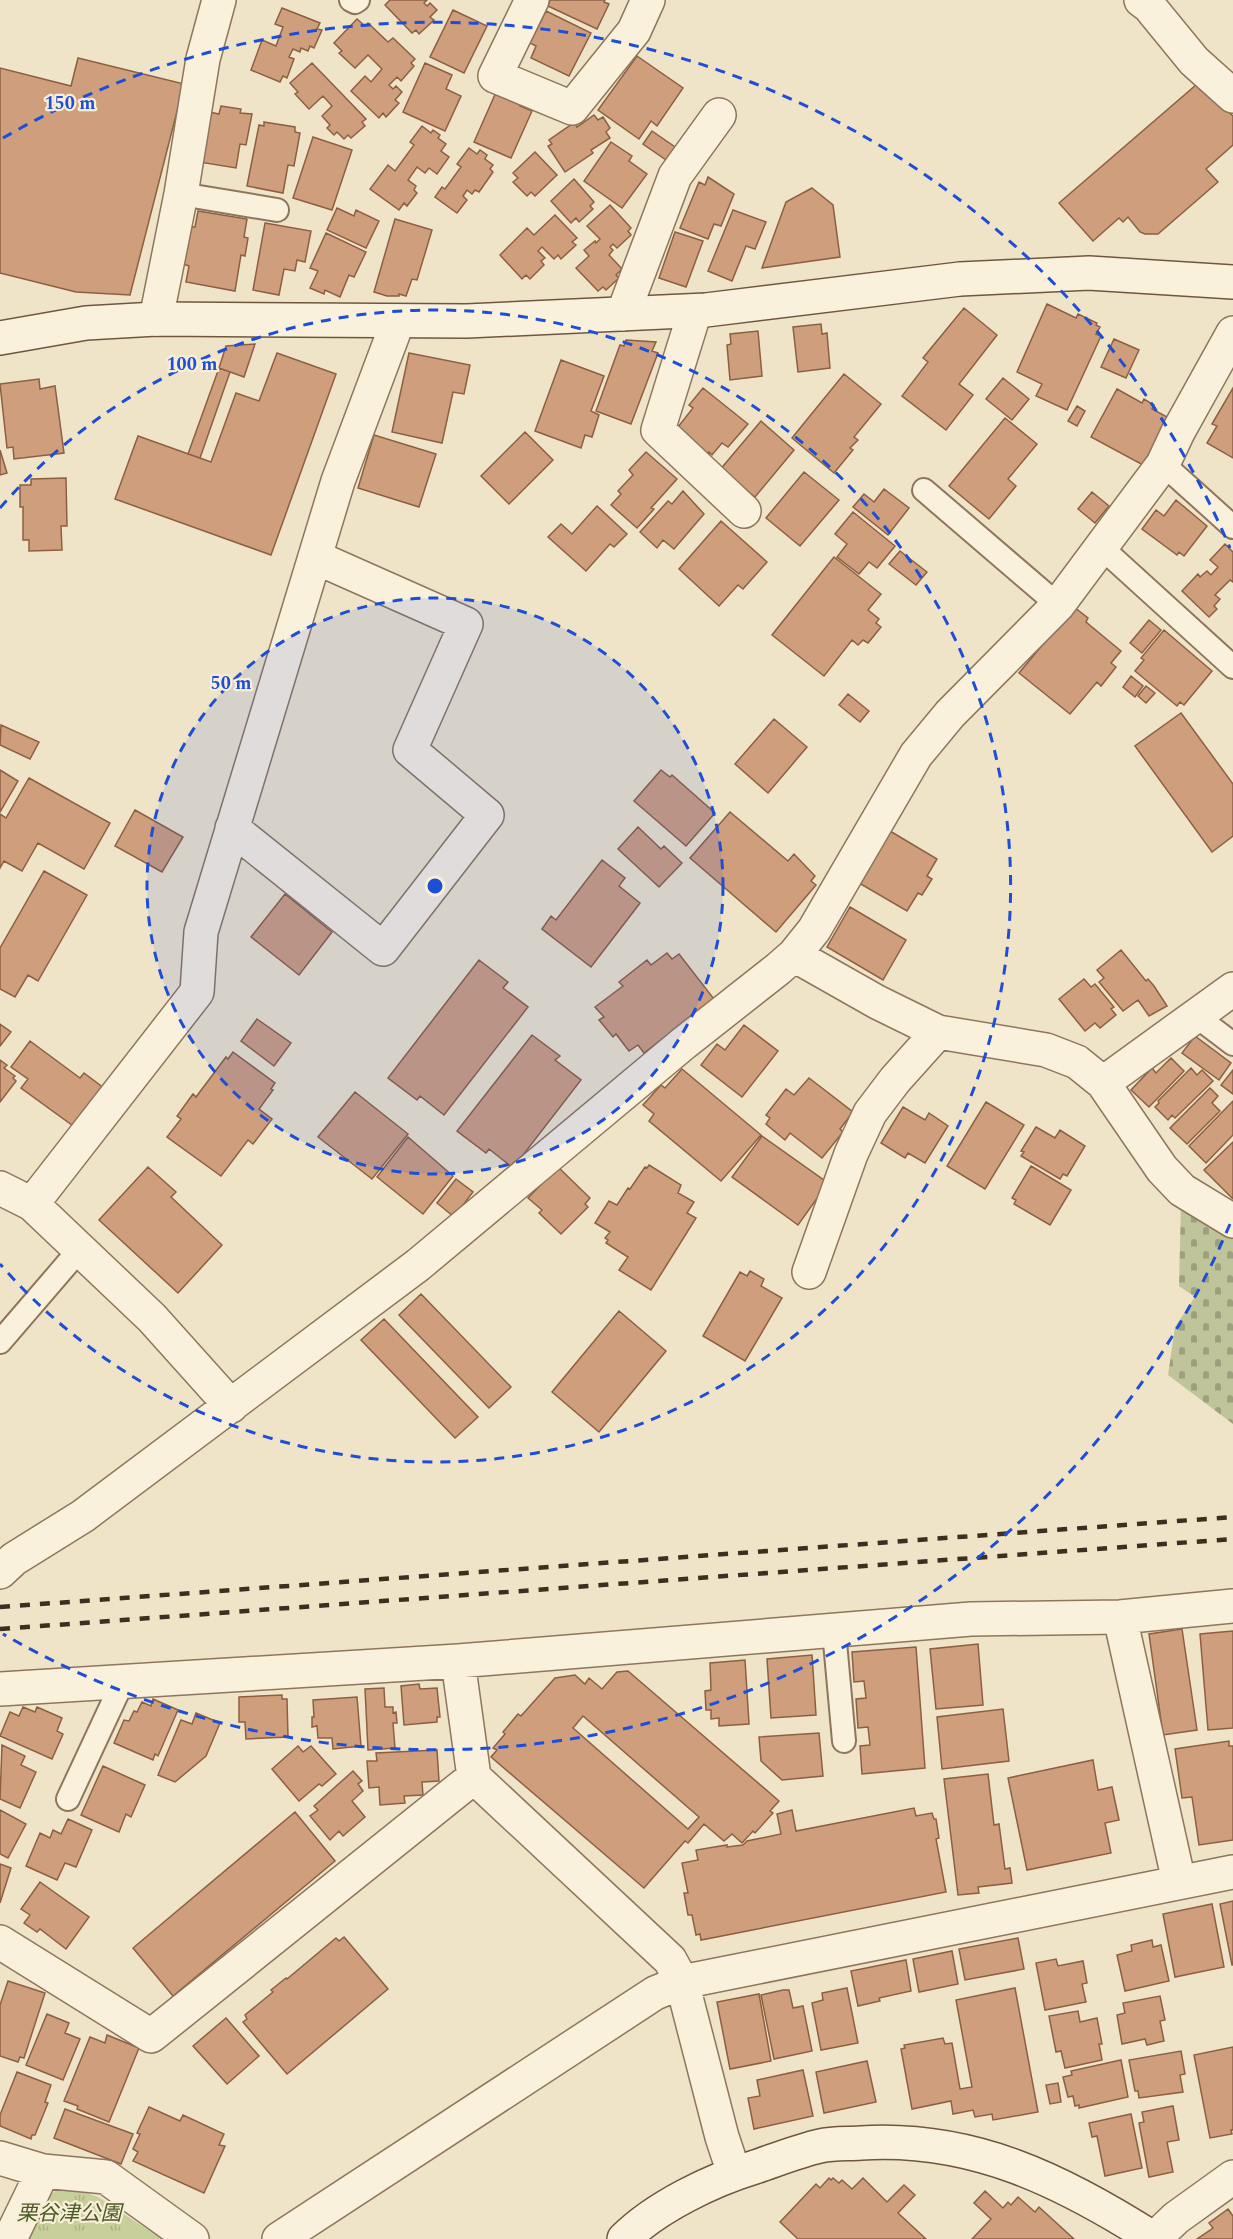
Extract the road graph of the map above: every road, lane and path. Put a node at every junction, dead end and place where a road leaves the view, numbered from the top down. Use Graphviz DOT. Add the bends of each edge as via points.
graph roads {
  1 [pos="219,0"];
  2 [pos="351,0"];
  3 [pos="358,0"];
  4 [pos="532,0"];
  5 [pos="648,0"];
  6 [pos="1147,2"];
  7 [pos="1233,96"];
  8 [pos="719,115"];
  9 [pos="180,194"];
  10 [pos="277,210"];
  11 [pos="1233,282"];
  12 [pos="695,311"];
  13 [pos="623,314"];
  14 [pos="156,319"];
  15 [pos="398,321"];
  16 [pos="1233,333"];
  17 [pos="0,338"];
  18 [pos="1163,464"];
  19 [pos="924,490"];
  20 [pos="744,511"];
  21 [pos="1233,527"];
  22 [pos="1102,548"];
  23 [pos="315,557"];
  24 [pos="1058,605"];
  25 [pos="1233,667"];
  26 [pos="232,828"];
  27 [pos="794,955"];
  28 [pos="1233,989"];
  29 [pos="1196,1016"];
  30 [pos="938,1032"];
  31 [pos="1233,1044"];
  32 [pos="1103,1083"];
  33 [pos="0,1188"];
  34 [pos="32,1204"];
  35 [pos="1233,1221"];
  36 [pos="80,1250"];
  37 [pos="809,1272"];
  38 [pos="0,1342"];
  39 [pos="231,1406"];
  40 [pos="5,1563"];
  41 [pos="1233,1606"];
  42 [pos="1119,1617"];
  43 [pos="834,1631"];
  44 [pos="458,1661"];
  45 [pos="123,1682"];
  46 [pos="0,1689"];
  47 [pos="844,1741"];
  48 [pos="474,1777"];
  49 [pos="68,1799"];
  50 [pos="1233,1872"];
  51 [pos="1179,1882"];
  52 [pos="0,1942"];
  53 [pos="682,1982"];
  54 [pos="0,2158"];
  55 [pos="43,2171"];
  56 [pos="734,2174"];
  57 [pos="1233,2177"];
  58 [pos="10,2239"];
  59 [pos="192,2239"];
  60 [pos="279,2239"];
  61 [pos="624,2239"];
  62 [pos="1154,2239"];
  1 -- 9 [label="street" via="203,59"];
  2 -- 3 [label="lane"];
  4 -- 5 [label="street" via="495,76 572,108 634,31"];
  6 -- 7 [label="street" via="1194,61"];
  8 -- 13 [label="street" via="675,176"];
  9 -- 10 [label="lane"];
  9 -- 14 [label="street"];
  11 -- 12 [label="street" via="1089,273 960,279"];
  12 -- 13 [label="street"];
  12 -- 20 [label="street" via="658,430"];
  13 -- 15 [label="street"];
  14 -- 15 [label="street"];
  14 -- 17 [label="street" via="86,323"];
  15 -- 23 [label="street" via="338,481"];
  16 -- 18 [label="street"];
  18 -- 21 [label="lane"];
  18 -- 22 [label="street"];
  19 -- 24 [label="lane"];
  22 -- 24 [label="street"];
  22 -- 25 [label="lane"];
  23 -- 26 [label="street"];
  23 -- 26 [label="street" via="465,624 410,750 487,816 383,949"];
  24 -- 27 [label="street" via="950,714 916,755 814,930"];
  26 -- 34 [label="street" via="201,932 197,992"];
  27 -- 30 [label="street"];
  27 -- 39 [label="street" via="418,1265"];
  28 -- 29 [label="street"];
  29 -- 31 [label="lane"];
  29 -- 32 [label="street"];
  30 -- 32 [label="street" via="1046,1050 1077,1062"];
  30 -- 37 [label="street" via="870,1113 851,1154"];
  32 -- 35 [label="street" via="1162,1169 1182,1190"];
  33 -- 34 [label="street"];
  34 -- 36 [label="street"];
  36 -- 38 [label="lane"];
  36 -- 39 [label="street" via="152,1318"];
  39 -- 40 [label="street" via="83,1515"];
  41 -- 42 [label="street"];
  42 -- 43 [label="street" via="971,1619"];
  42 -- 51 [label="street"];
  43 -- 44 [label="street"];
  43 -- 47 [label="lane"];
  44 -- 45 [label="street"];
  44 -- 48 [label="street"];
  45 -- 46 [label="street"];
  45 -- 49 [label="lane"];
  48 -- 52 [label="street" via="151,2036"];
  48 -- 53 [label="street" via="670,1960"];
  50 -- 51 [label="street"];
  51 -- 53 [label="street"];
  53 -- 56 [label="street"];
  53 -- 60 [label="street" via="655,1993"];
  54 -- 55 [label="street"];
  55 -- 58 [label="street"];
  55 -- 59 [label="street" via="105,2177"];
  56 -- 61 [label="street" via="672,2204"];
  56 -- 62 [label="street" via="820,2146 886,2142 943,2146 1010,2163 1067,2187"];
  57 -- 62 [label="street"];
}
